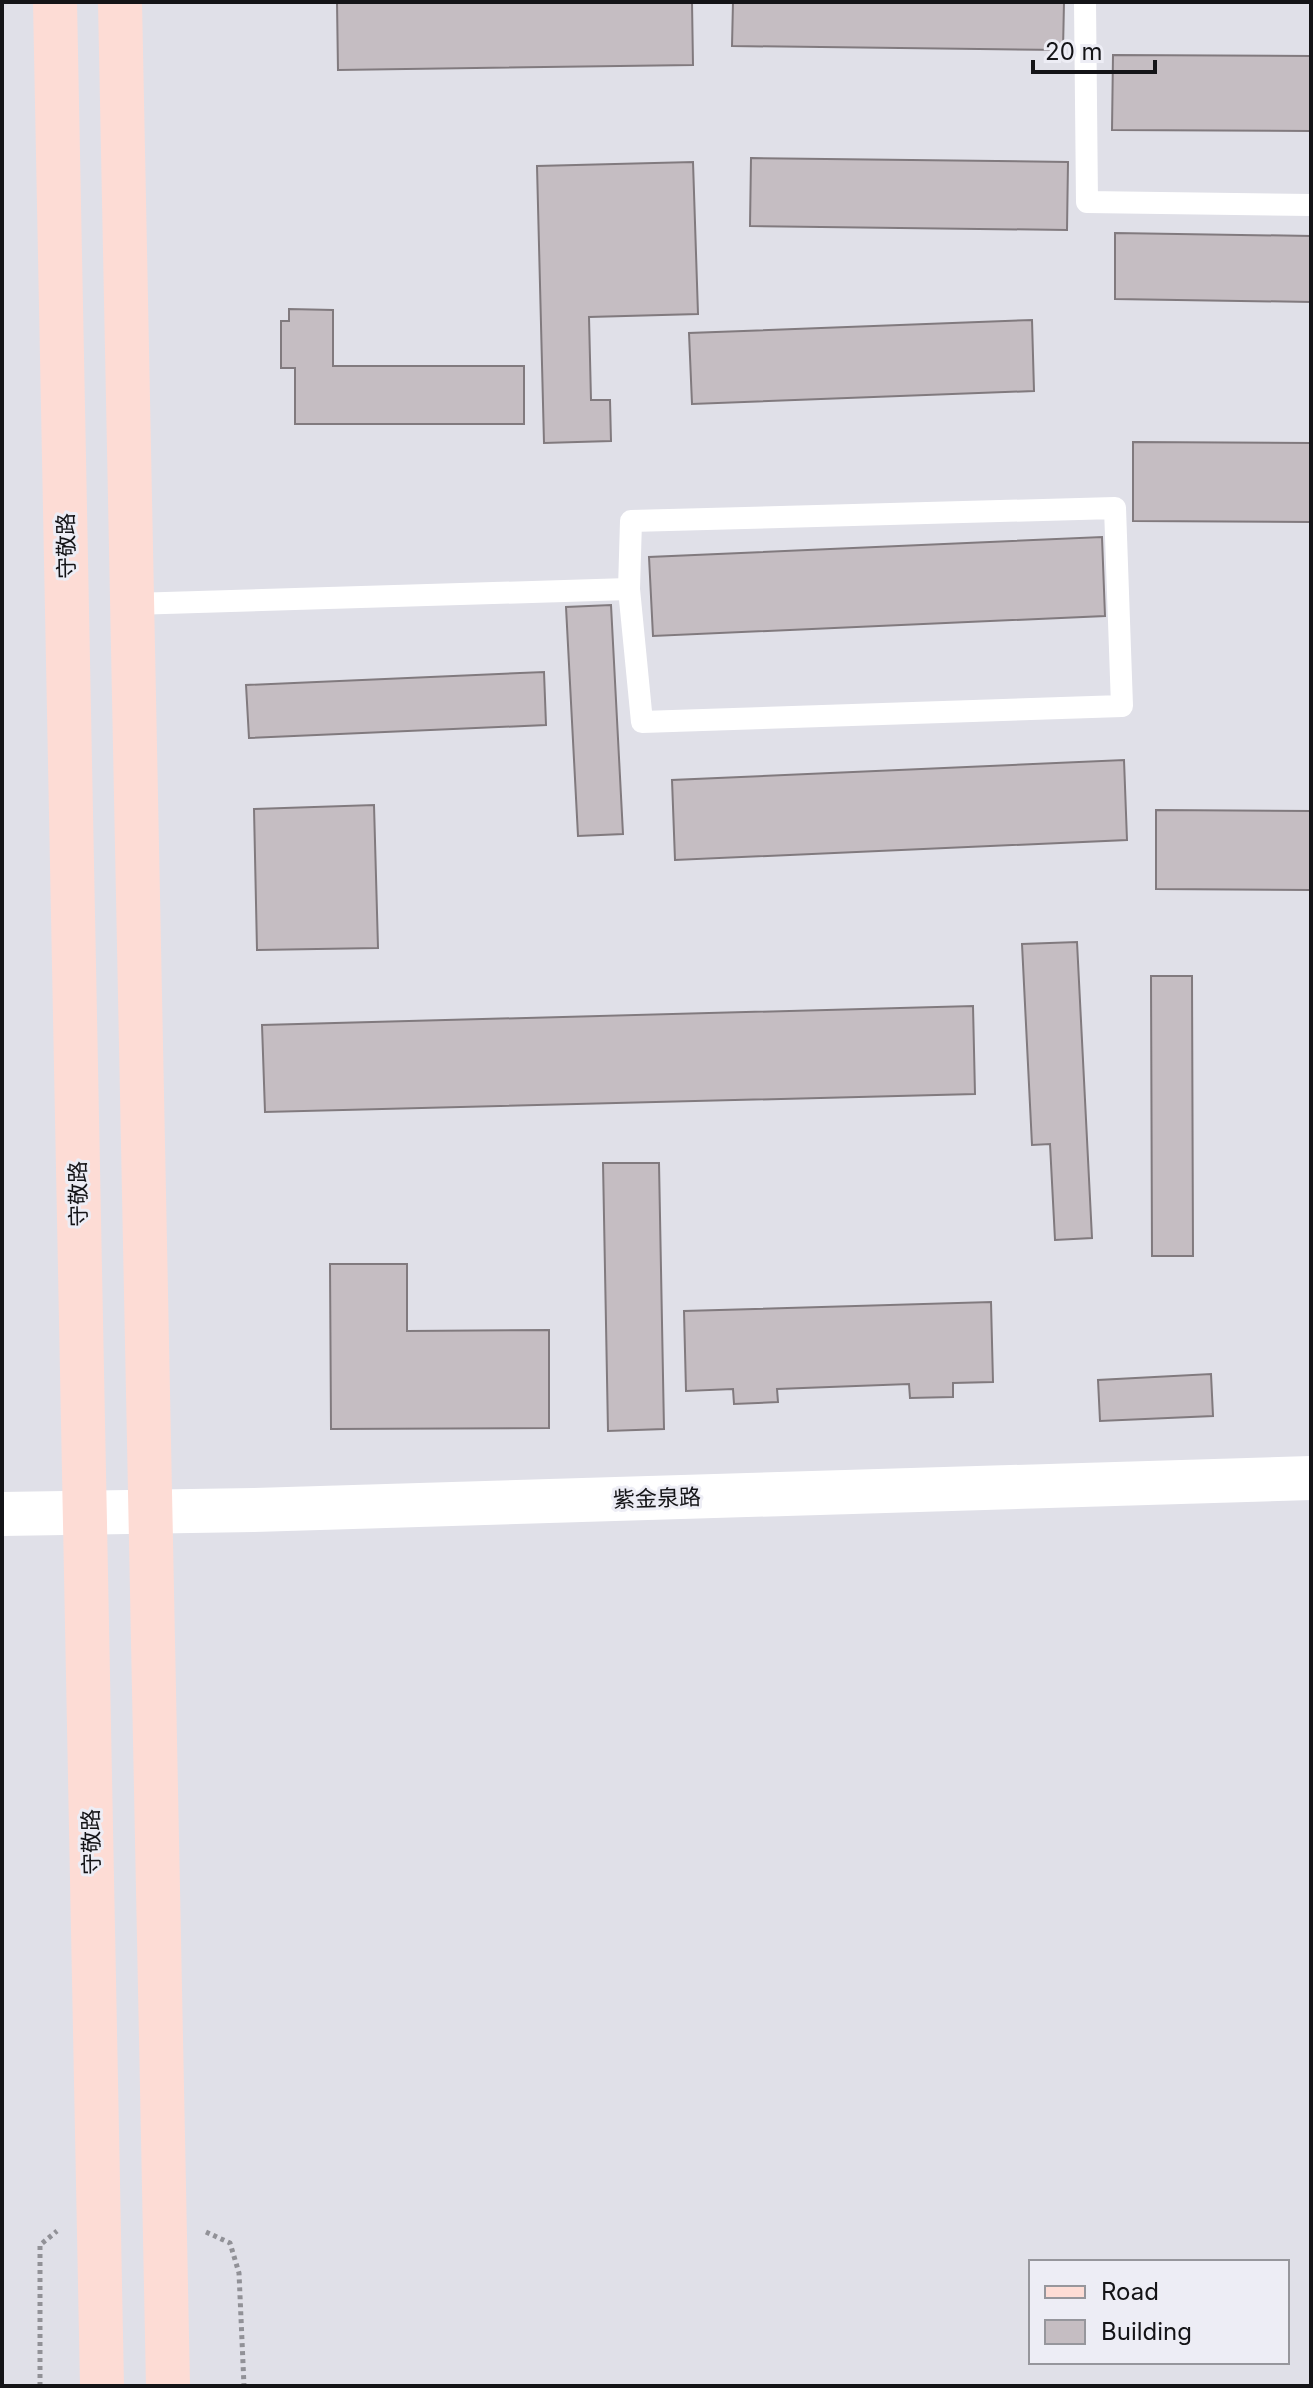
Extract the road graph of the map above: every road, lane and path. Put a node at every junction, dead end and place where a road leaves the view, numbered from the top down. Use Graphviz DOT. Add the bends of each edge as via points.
graph roads {
  1 [pos="55,2"];
  2 [pos="120,2"];
  3 [pos="1085,2"];
  4 [pos="1311,205"];
  5 [pos="629,589"];
  6 [pos="132,604"];
  7 [pos="1311,1478"];
  8 [pos="150,1512"];
  9 [pos="85,1513"];
  10 [pos="2,1514"];
  11 [pos="99,2213"];
  12 [pos="164,2214"];
  13 [pos="40,2386"];
  14 [pos="102,2386"];
  15 [pos="168,2386"];
  16 [pos="244,2386"];
  1 -- 9 [label="main road, 守敬路"];
  2 -- 6 [label="main road"];
  3 -- 4 [label="lane" via="1087,202"];
  5 -- 5 [label="lane" via="631,521 1115,508 1122,706 642,722"];
  5 -- 6 [label="lane"];
  6 -- 8 [label="main road"];
  7 -- 8 [label="street, 紫金泉路"];
  8 -- 9 [label="street, 紫金泉路"];
  8 -- 12 [label="main road"];
  9 -- 10 [label="street, 紫金泉路"];
  9 -- 11 [label="main road, 守敬路"];
  11 -- 13 [label="path" via="40,2245"];
  11 -- 14 [label="main road, 守敬路"];
  12 -- 15 [label="main road"];
  12 -- 16 [label="path" via="230,2243 239,2273"];
}
